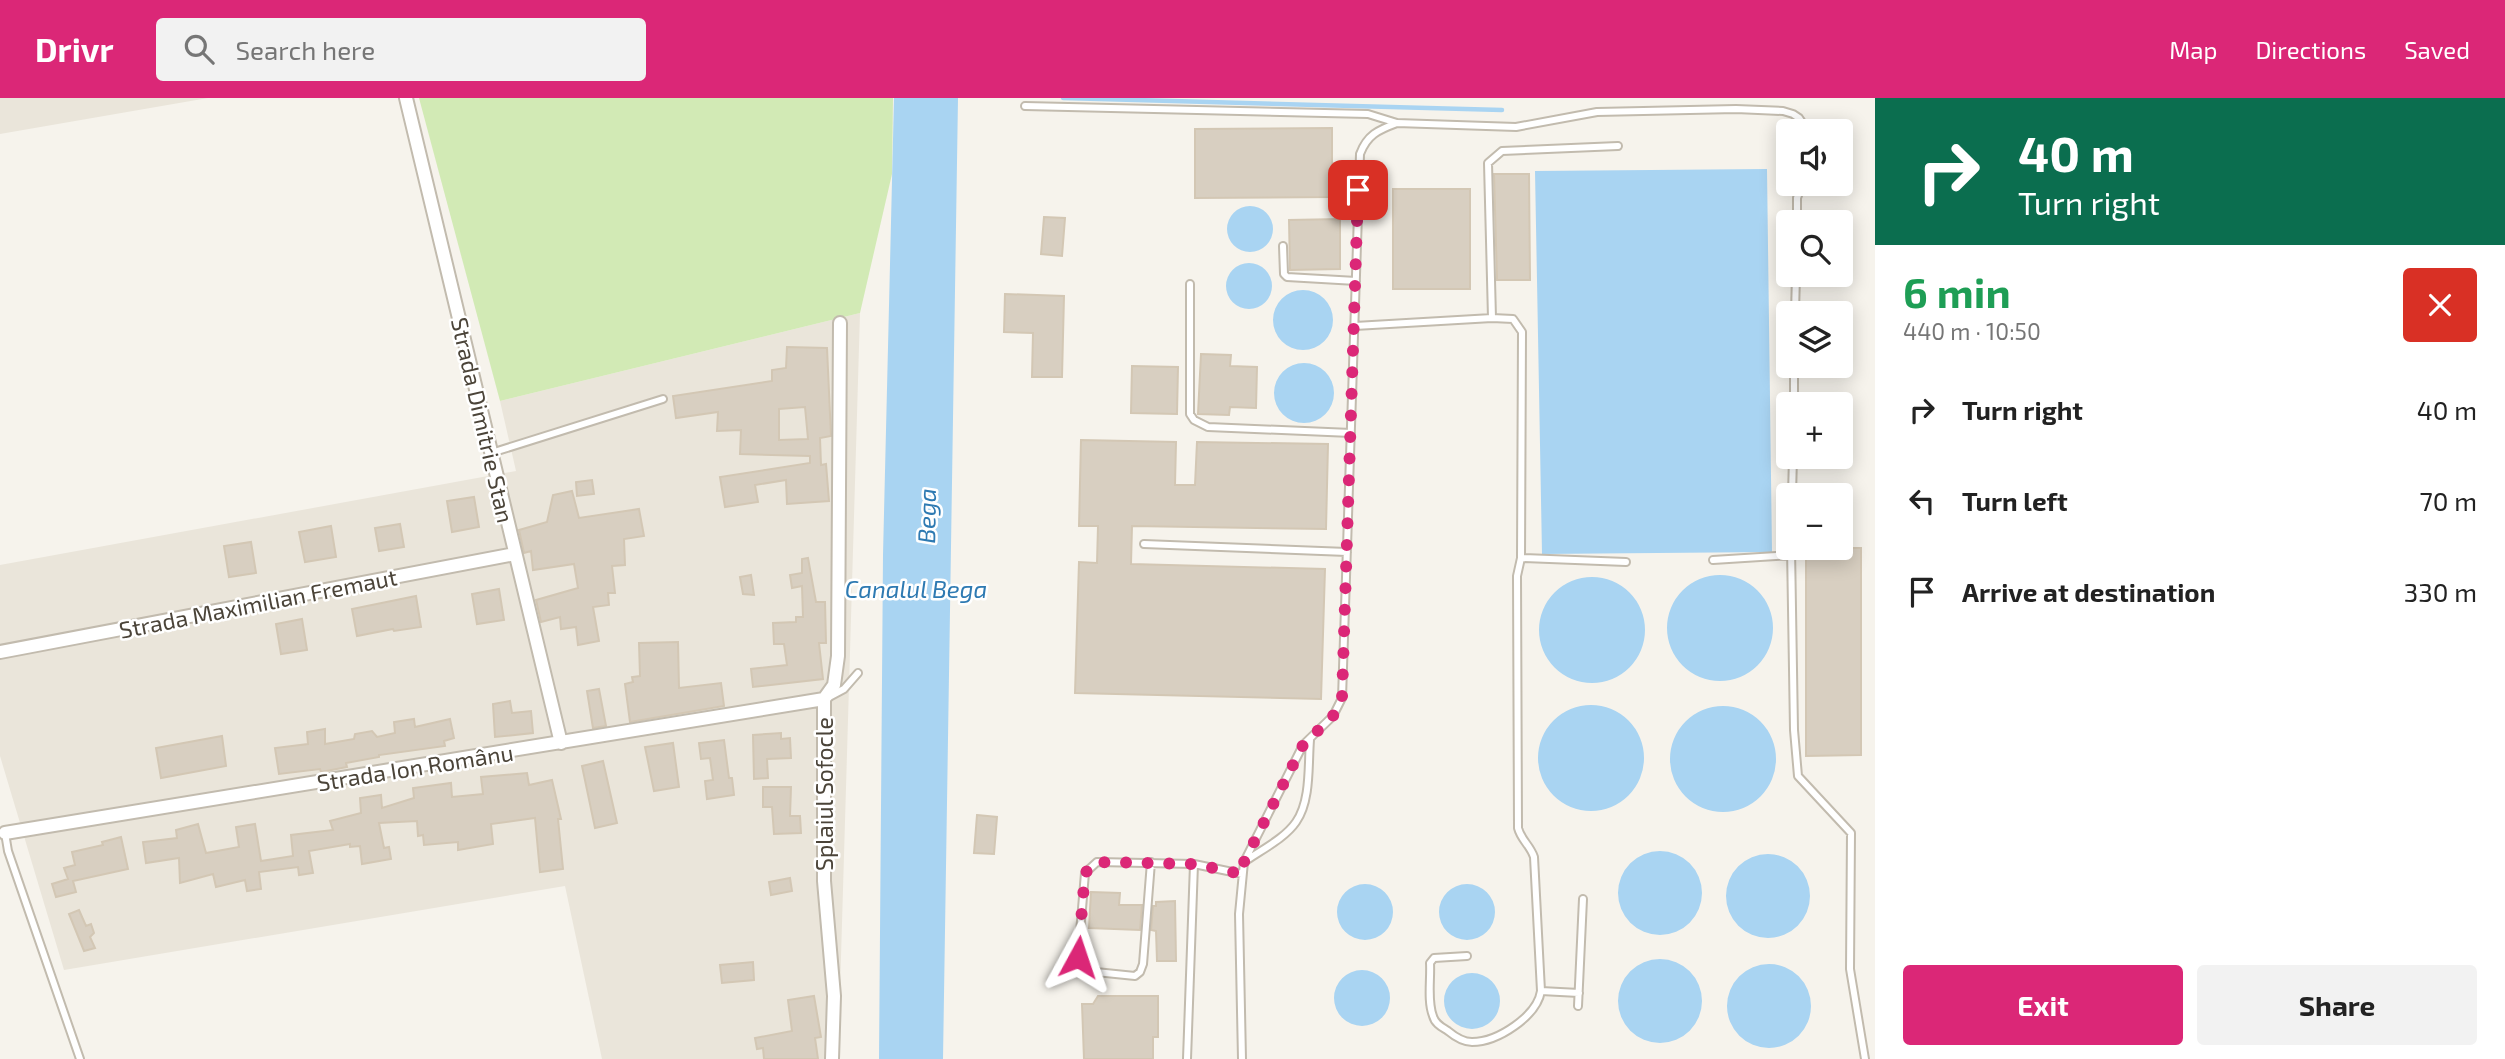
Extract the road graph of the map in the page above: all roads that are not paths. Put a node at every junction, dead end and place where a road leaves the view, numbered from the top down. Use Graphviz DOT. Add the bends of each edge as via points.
graph roads {
  1 [pos="406,98"];
  2 [pos="1025,106"];
  3 [pos="1800,119"];
  4 [pos="1396,122"];
  5 [pos="1618,146"];
  6 [pos="1283,246"];
  7 [pos="1356,281"];
  8 [pos="1190,284"];
  9 [pos="1492,318"];
  10 [pos="840,323"];
  11 [pos="1355,326"];
  12 [pos="663,399"];
  13 [pos="1351,433"];
  14 [pos="491,453"];
  15 [pos="1144,544"];
  16 [pos="1347,552"];
  17 [pos="1776,553"];
  18 [pos="515,554"];
  19 [pos="1521,558"];
  20 [pos="1713,560"];
  21 [pos="1791,560"];
  22 [pos="1626,562"];
  23 [pos="0,652"];
  24 [pos="858,673"];
  25 [pos="824,699"];
  26 [pos="1310,738"];
  27 [pos="561,743"];
  28 [pos="5,833"];
  29 [pos="1151,862"];
  30 [pos="1244,862"];
  31 [pos="1194,864"];
  32 [pos="1242,874"];
  33 [pos="1583,899"];
  34 [pos="1467,956"];
  35 [pos="1541,991"];
  36 [pos="1579,993"];
  37 [pos="1578,1006"];
  38 [pos="80,1059"];
  39 [pos="832,1059"];
  40 [pos="1187,1059"];
  41 [pos="1242,1059"];
  42 [pos="1865,1059"];
  1 -- 14 [label="street, Strada Dimitrie Stan"];
  2 -- 4 [label="lane" via="1368,114"];
  3 -- 4 [label="lane" via="1783,111 1736,109 1597,113 1516,127"];
  4 -- 7 [label="lane" via="1364,142 1360,155"];
  5 -- 9 [label="lane" via="1502,151 1488,163"];
  6 -- 7 [label="lane" via="1287,277"];
  7 -- 11 [label="lane"];
  8 -- 13 [label="lane" via="1190,414 1194,420 1208,427"];
  9 -- 11 [label="lane"];
  9 -- 19 [label="lane" via="1513,319 1523,341"];
  10 -- 25 [label="street, Splaiul Sofocle" via="838,656 834,685"];
  11 -- 13 [label="lane"];
  12 -- 14 [label="lane"];
  13 -- 16 [label="lane"];
  14 -- 18 [label="street, Strada Dimitrie Stan"];
  15 -- 16 [label="lane"];
  16 -- 26 [label="lane" via="1342,698 1333,716"];
  17 -- 20 [label="lane"];
  18 -- 23 [label="street, Strada Maximilian Fremaut"];
  18 -- 27 [label="street, Strada Dimitrie Stan"];
  19 -- 22 [label="lane"];
  19 -- 35 [label="lane" via="1517,576 1518,828 1534,857"];
  21 -- 42 [label="lane" via="1798,776 1851,833 1850,969"];
  24 -- 25 [label="lane" via="844,689"];
  25 -- 27 [label="street, Strada Ion Românu"];
  25 -- 39 [label="street, Splaiul Sofocle" via="824,881 834,996"];
  26 -- 30 [label="lane"];
  26 -- 30 [label="lane" via="1305,799 1296,823"];
  27 -- 28 [label="street, Strada Ion Românu"];
  28 -- 38 [label="lane"];
  29 -- 29 [label="lane" via="1097,862 1085,873 1078,957 1086,971 1135,976 1140,972"];
  29 -- 31 [label="lane"];
  30 -- 32 [label="lane"];
  31 -- 32 [label="lane"];
  31 -- 40 [label="lane"];
  32 -- 41 [label="lane"];
  33 -- 36 [label="lane"];
  34 -- 35 [label="lane" via="1430,962 1433,1017 1457,1037 1471,1042 1520,1023 1533,1012"];
  35 -- 36 [label="lane"];
  36 -- 37 [label="lane"];
}
